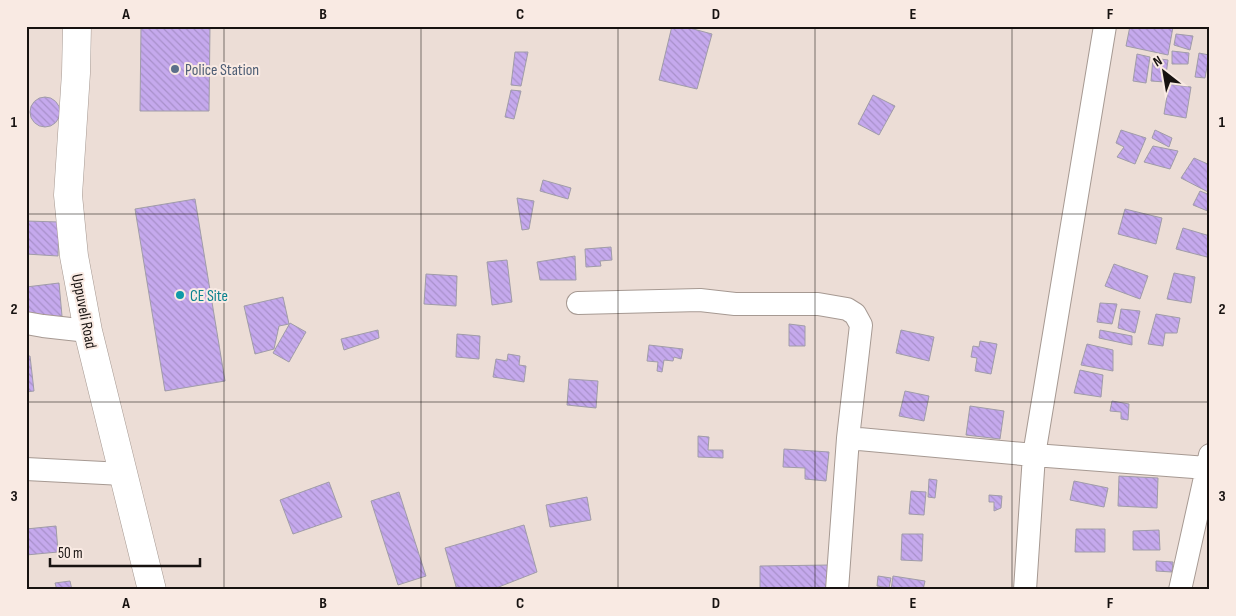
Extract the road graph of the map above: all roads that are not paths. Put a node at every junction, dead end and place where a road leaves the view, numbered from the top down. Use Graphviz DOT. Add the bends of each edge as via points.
graph roads {
  1 [pos="77,26"];
  2 [pos="1105,26"];
  3 [pos="578,303"];
  4 [pos="26,323"];
  5 [pos="88,330"];
  6 [pos="848,438"];
  7 [pos="1034,455"];
  8 [pos="1208,461"];
  9 [pos="26,469"];
  10 [pos="123,474"];
  11 [pos="152,590"];
  12 [pos="837,590"];
  13 [pos="1025,590"];
  14 [pos="1180,590"];
  1 -- 5 [label="main road, Uppuveli Road" via="68,195 74,256"];
  2 -- 7 [label="street"];
  3 -- 6 [label="street" via="700,300 846,308 855,314 861,325"];
  4 -- 5 [label="street"];
  5 -- 10 [label="main road, Uppuveli Road"];
  6 -- 7 [label="street"];
  6 -- 12 [label="street"];
  7 -- 8 [label="street"];
  7 -- 13 [label="street"];
  8 -- 14 [label="street"];
  9 -- 10 [label="street"];
  10 -- 11 [label="main road, Uppuveli Road"];
}
